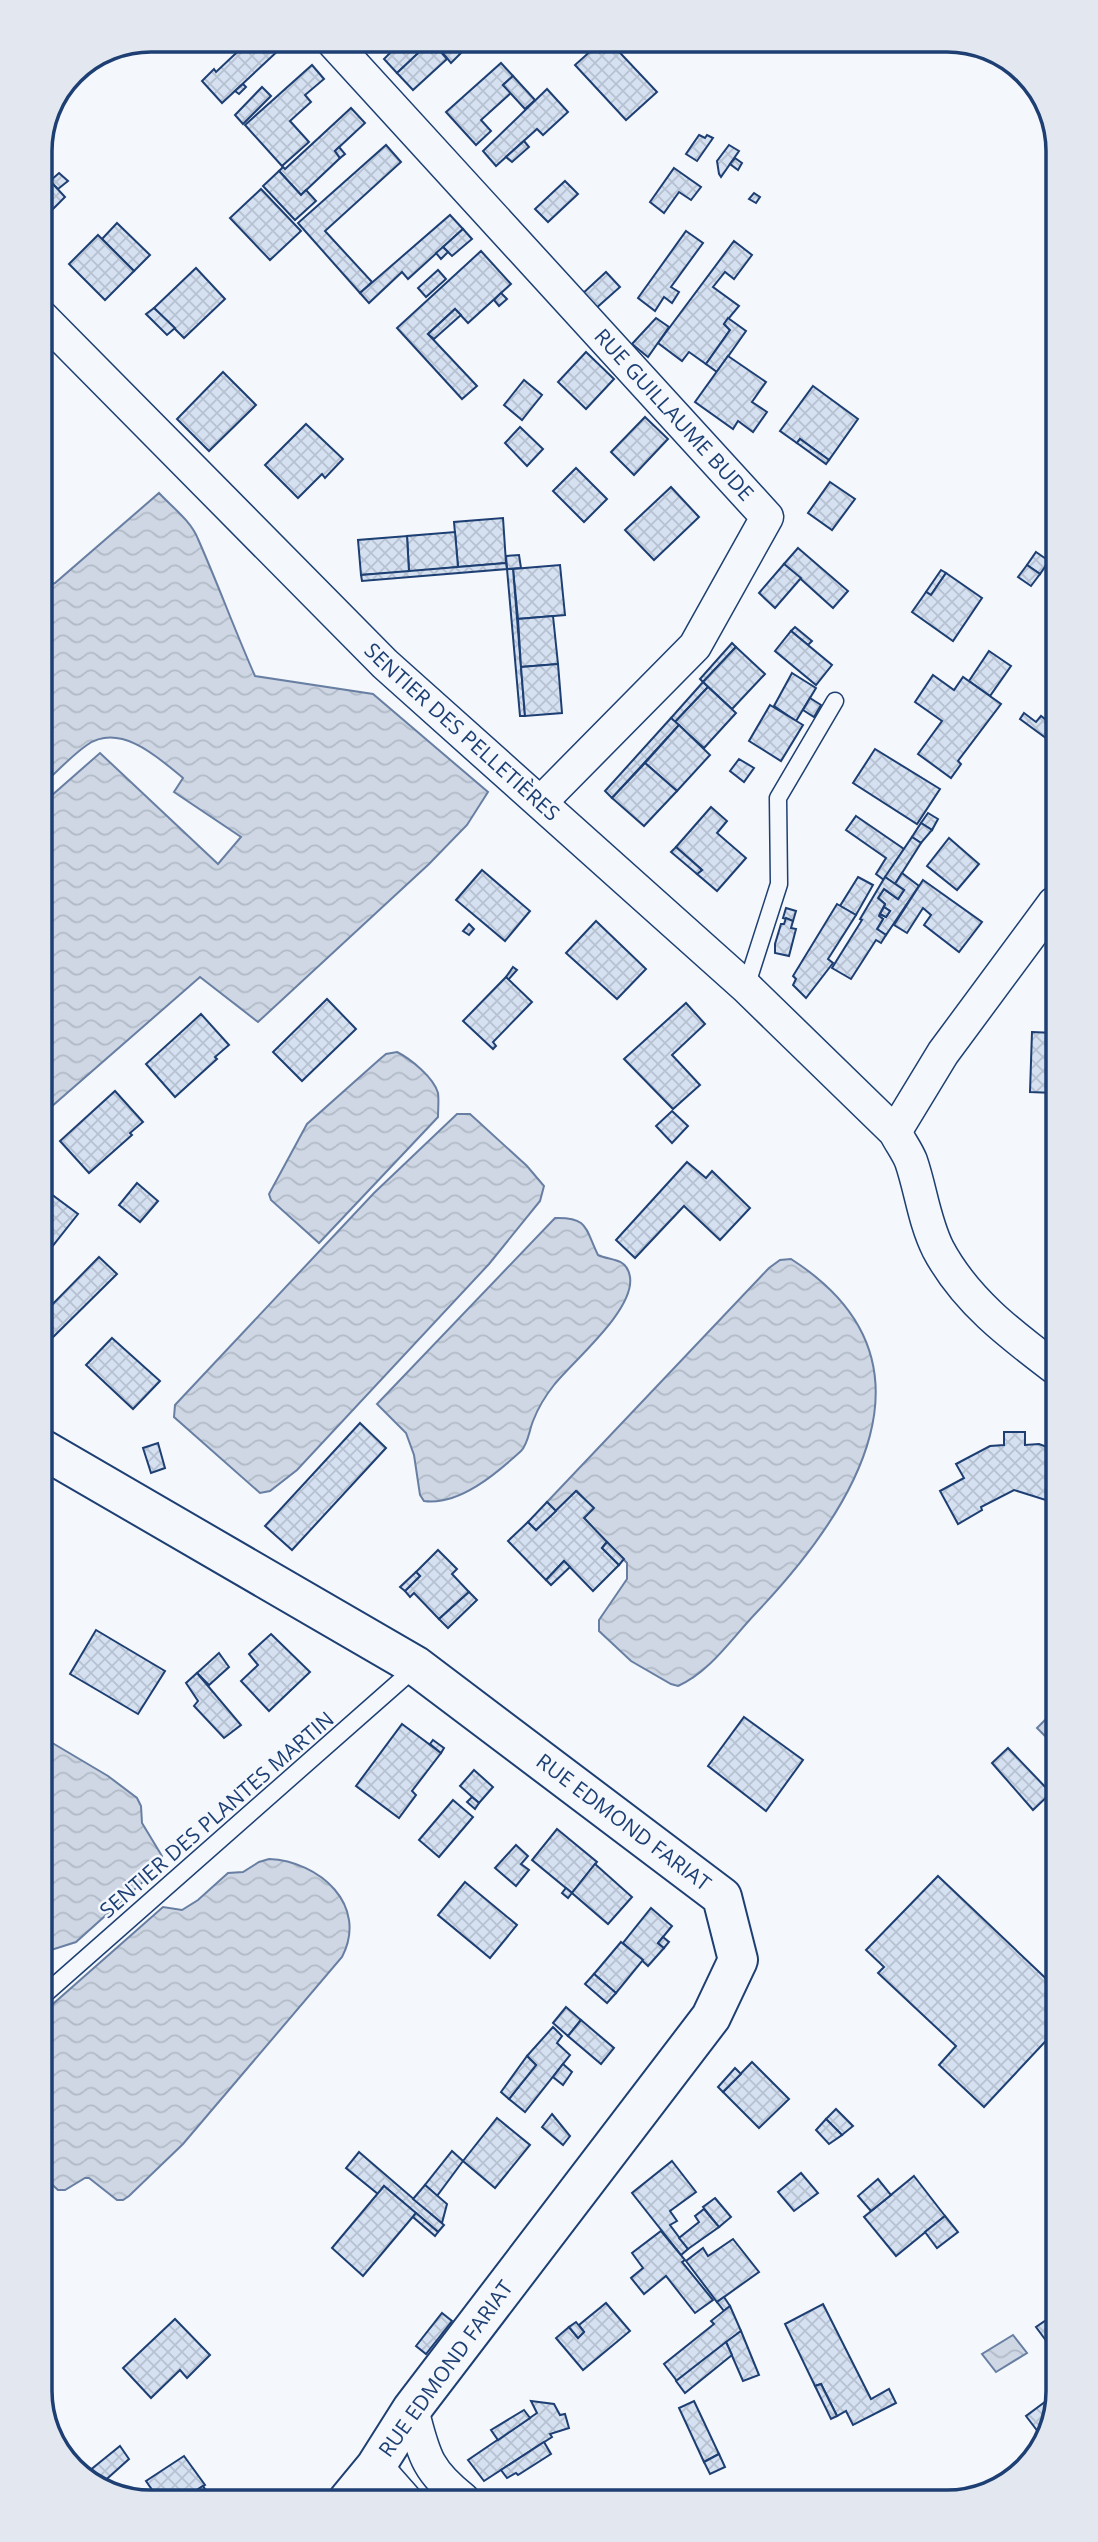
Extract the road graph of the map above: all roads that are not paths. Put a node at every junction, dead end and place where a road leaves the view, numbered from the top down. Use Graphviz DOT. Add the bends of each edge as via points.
graph roads {
  1 [pos="342,52"];
  2 [pos="53,328"];
  3 [pos="835,701"];
  4 [pos="541,802"];
  5 [pos="1046,914"];
  6 [pos="746,987"];
  7 [pos="895,1132"];
  8 [pos="1046,1361"];
  9 [pos="52,1455"];
  10 [pos="416,1666"];
  11 [pos="52,1988"];
  12 [pos="412,2409"];
  13 [pos="376,2466"];
  14 [pos="357,2489"];
  15 [pos="396,2489"];
  16 [pos="451,2489"];
  1 -- 4 [label="street, RUE GUILLAUME BUDE" via="767,517 695,646"];
  2 -- 4 [label="street, SENTIER DES PELLETIÈRES" via="385,664"];
  3 -- 6 [label="lane" via="778,798 779,884"];
  4 -- 6 [label="street, SENTIER DES PELLETIÈRES"];
  5 -- 7 [label="street" via="943,1053"];
  6 -- 7 [label="street, SENTIER DES PELLETIÈRES"];
  7 -- 8 [label="street, SENTIER DES PELLETIÈRES" via="911,1161 938,1248 963,1289"];
  9 -- 10 [label="street, RUE EDMOND FARIAT"];
  10 -- 11 [label="lane, SENTIER DES PLANTES MARTIN"];
  10 -- 12 [label="street, RUE EDMOND FARIAT" via="722,1897 738,1960 711,2017"];
  12 -- 13 [label="street, RUE EDMOND FARIAT"];
  12 -- 16 [label="street" via="425,2458"];
  13 -- 14 [label="street, RUE EDMOND FARIAT"];
  13 -- 15 [label="street"];
}
